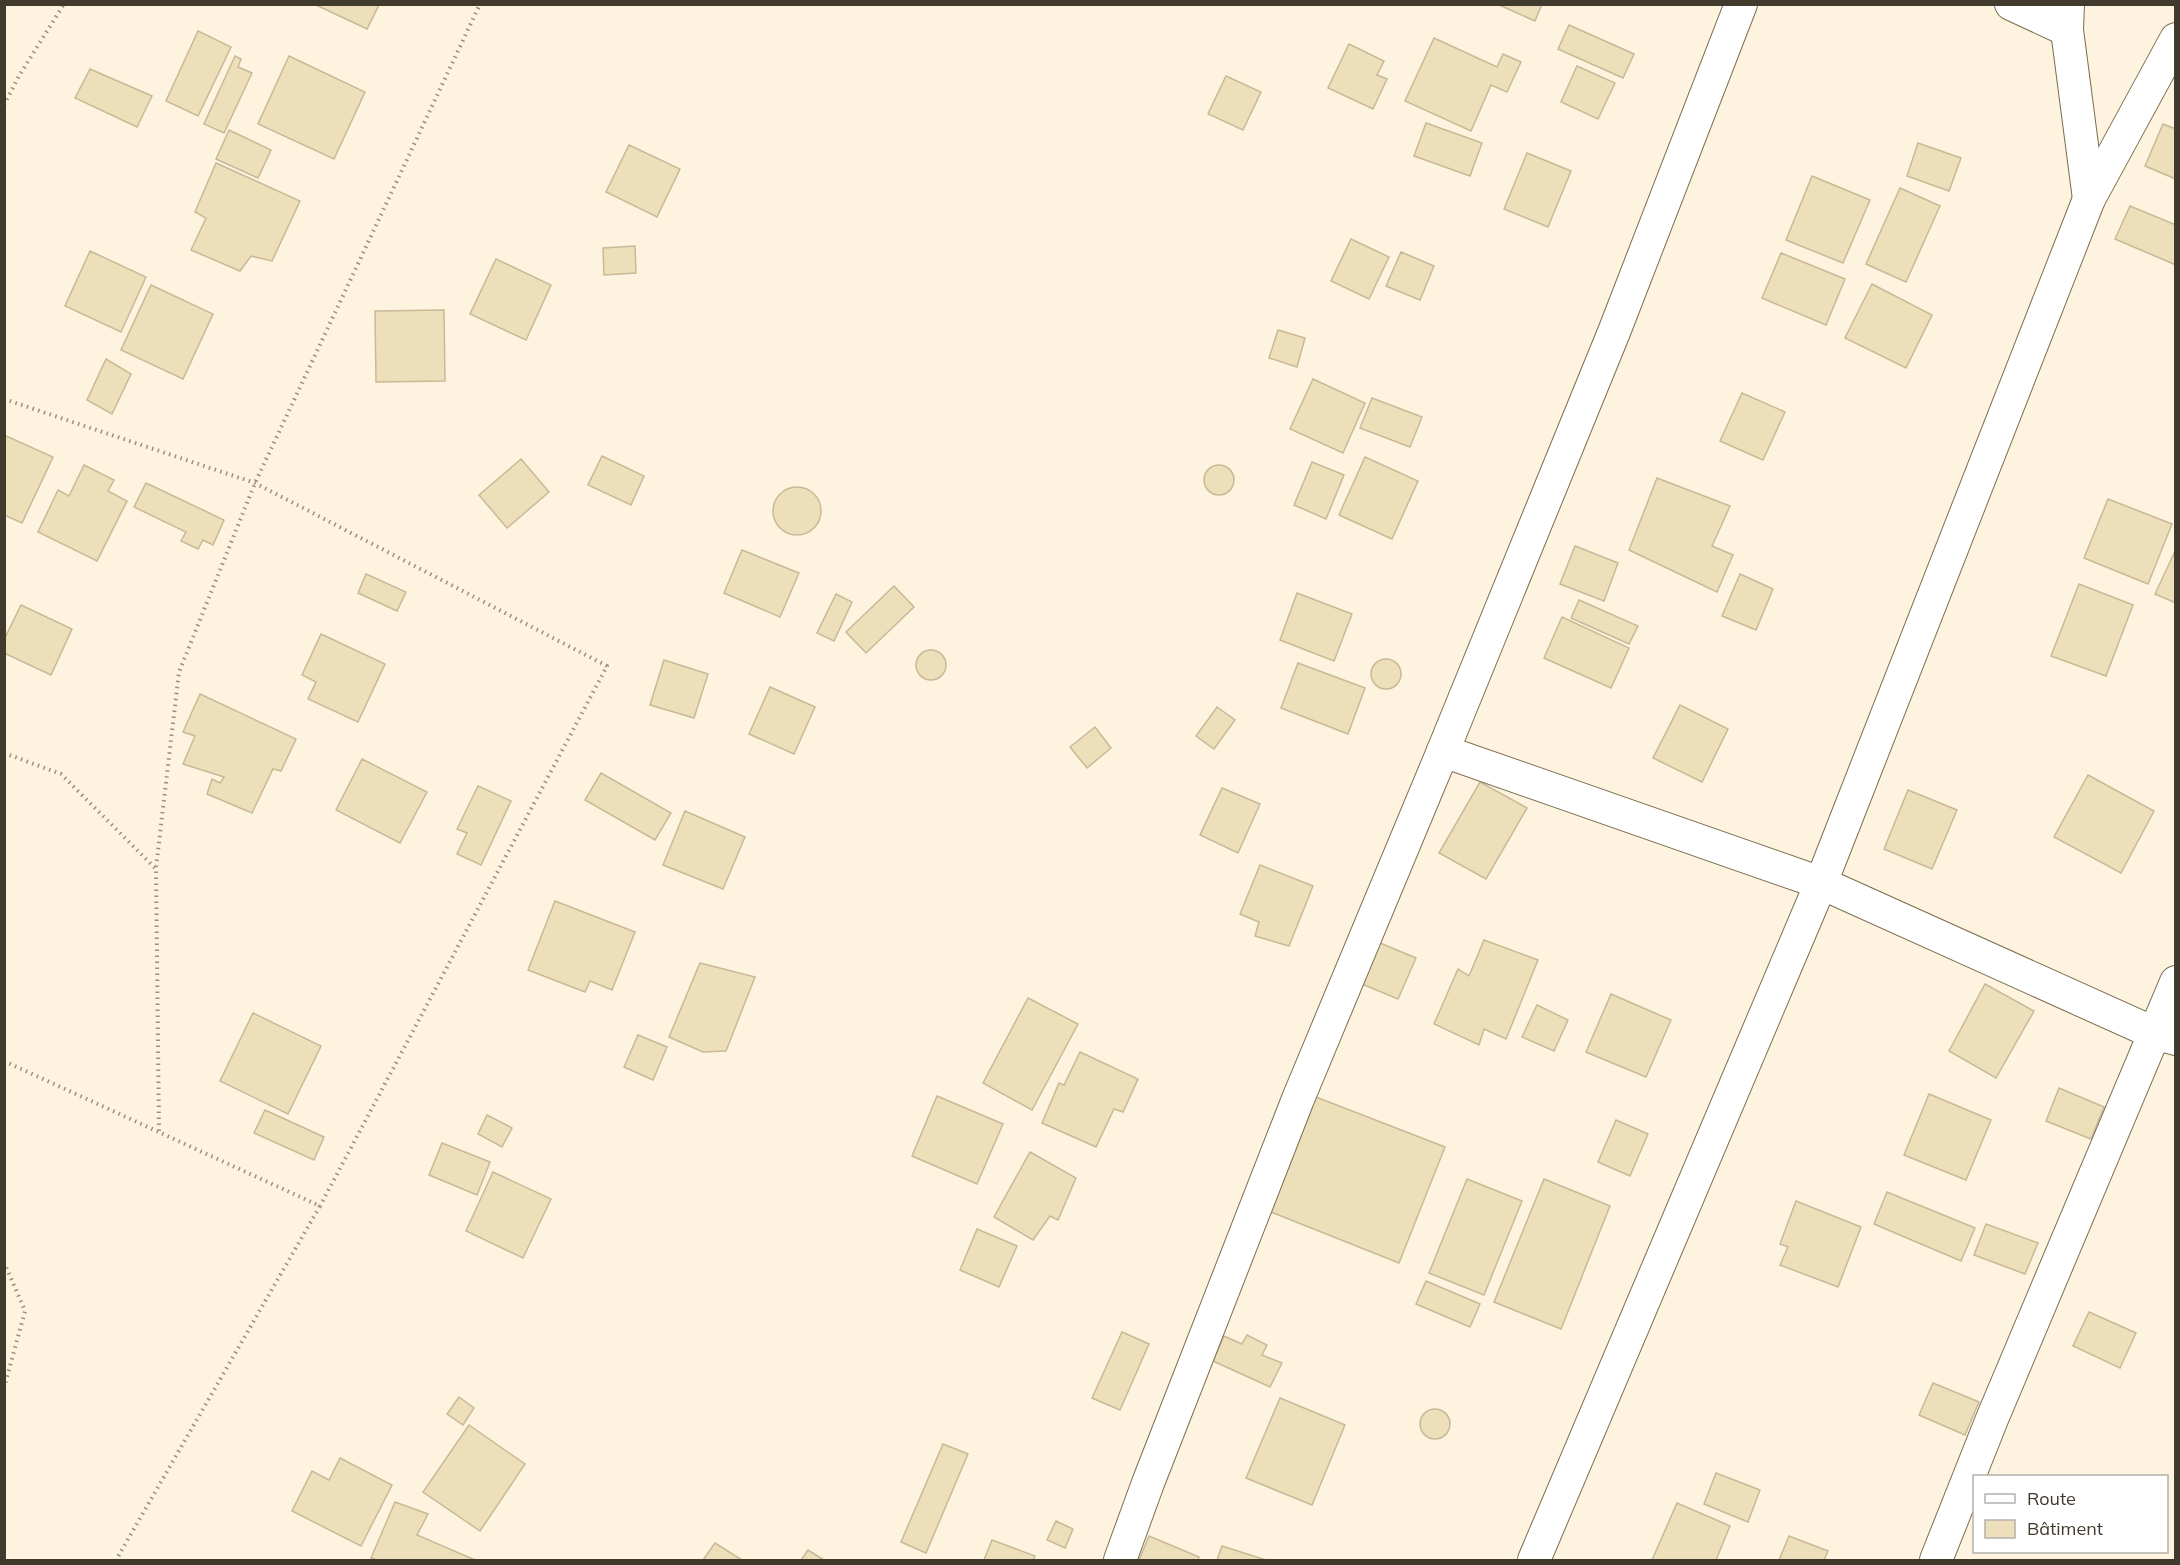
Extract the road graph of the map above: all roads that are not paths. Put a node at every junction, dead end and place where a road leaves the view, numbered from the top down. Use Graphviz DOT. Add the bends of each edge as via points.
graph roads {
  1 [pos="1741,4"];
  2 [pos="2011,4"];
  3 [pos="2068,17"];
  4 [pos="2175,39"];
  5 [pos="2089,199"];
  6 [pos="1443,751"];
  7 [pos="1821,883"];
  8 [pos="2175,982"];
  9 [pos="2165,1036"];
  10 [pos="1120,1560"];
  11 [pos="1534,1560"];
  12 [pos="1936,1560"];
  1 -- 6 [label="street" via="1618,321"];
  2 -- 3 [label="street"];
  3 -- 5 [label="street"];
  4 -- 5 [label="street"];
  5 -- 7 [label="street"];
  6 -- 7 [label="street"];
  6 -- 10 [label="street" via="1298,1099"];
  7 -- 9 [label="street"];
  7 -- 11 [label="street"];
  8 -- 9 [label="street"];
  9 -- 12 [label="street" via="1992,1419"];
}
